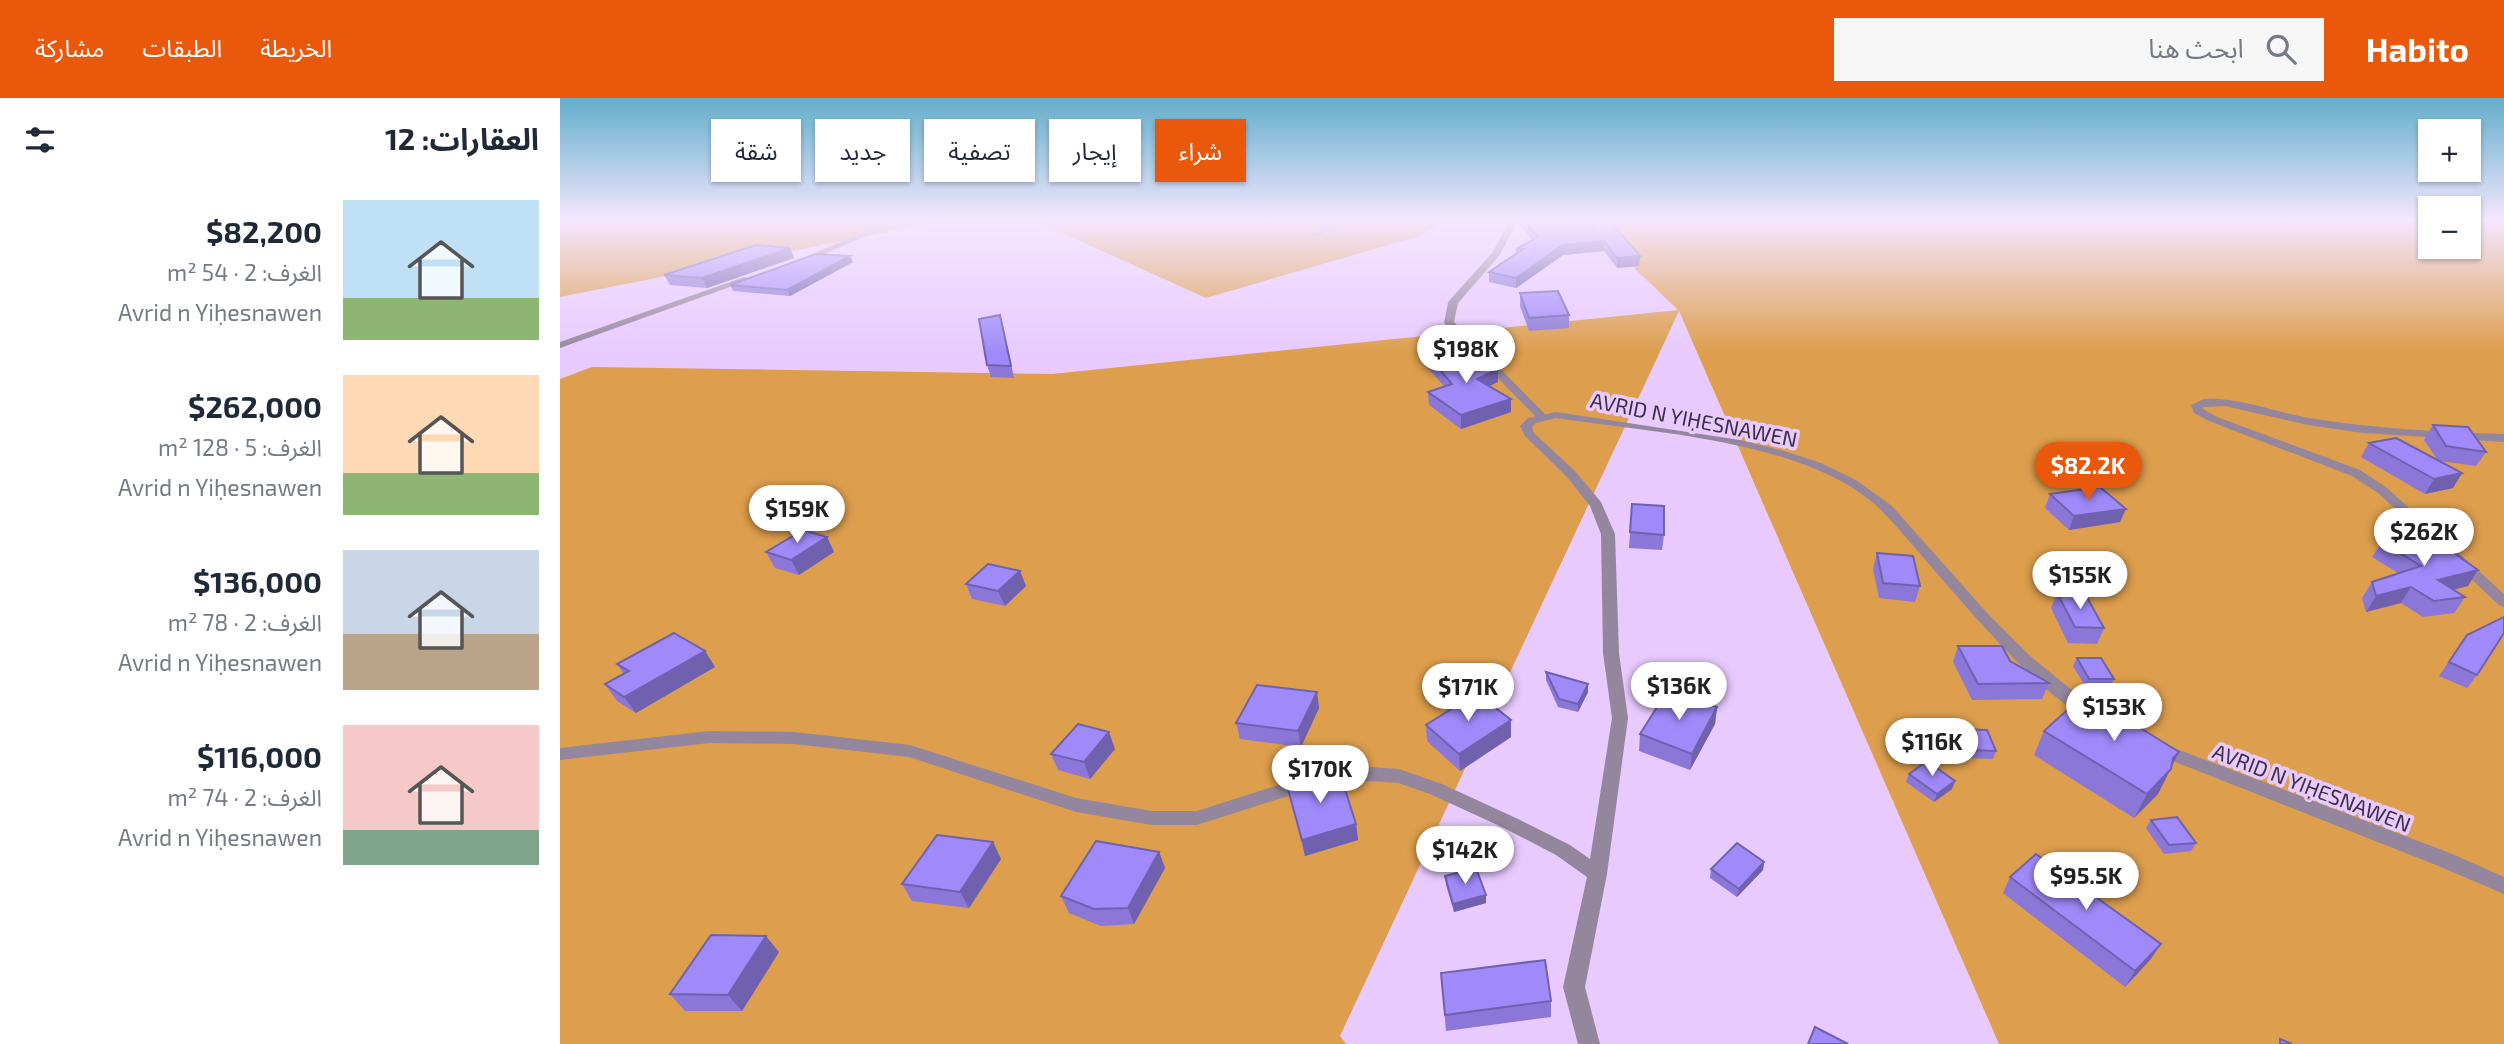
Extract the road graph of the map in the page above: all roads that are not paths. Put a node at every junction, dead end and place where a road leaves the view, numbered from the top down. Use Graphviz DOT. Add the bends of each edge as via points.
graph roads {
  1 [pos="1486,265"];
  2 [pos="758,276"];
  3 [pos="560,345"];
  4 [pos="1541,416"];
  5 [pos="2504,438"];
  6 [pos="2504,602"];
  7 [pos="2107,722"];
  8 [pos="2150,745"];
  9 [pos="560,754"];
  10 [pos="1597,874"];
  11 [pos="2504,887"];
  12 [pos="1589,1044"];
  1 -- 4 [label="street" via="1453,302 1448,316 1455,330"];
  2 -- 3 [label="street"];
  4 -- 7 [label="street, AVRID N YIḤESNAWEN" via="1583,418 1758,448 1837,474 1881,503 2011,648 2066,696"];
  4 -- 10 [label="street" via="1526,426 1529,434 1596,505 1608,534 1611,653 1620,718"];
  5 -- 6 [label="street" via="2382,431 2221,402 2197,405 2198,411 2213,419 2364,478"];
  8 -- 11 [label="street, AVRID N YIḤESNAWEN"];
  9 -- 10 [label="street" via="709,737 794,738 910,751 1076,806 1152,818 1198,818 1310,782 1370,774 1399,776 1512,824"];
  10 -- 12 [label="street" via="1574,987"];
}
